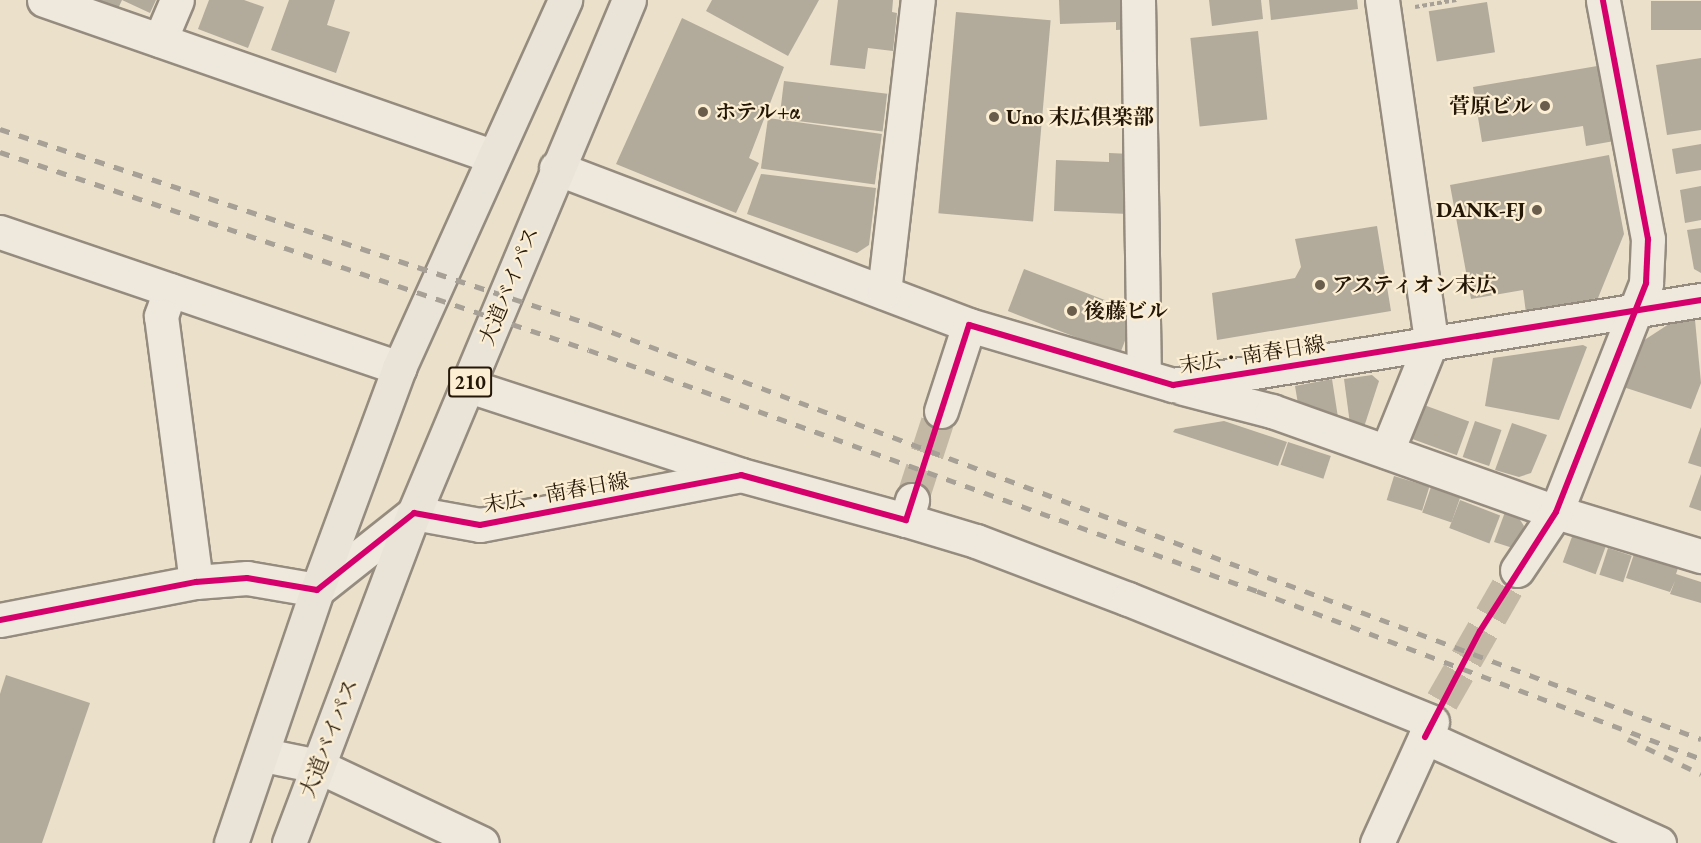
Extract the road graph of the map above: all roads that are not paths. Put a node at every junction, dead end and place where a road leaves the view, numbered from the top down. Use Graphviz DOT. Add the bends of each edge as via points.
graph roads {
  1 [pos="44,0"];
  2 [pos="177,0"];
  3 [pos="565,0"];
  4 [pos="629,0"];
  5 [pos="918,0"];
  6 [pos="1138,0"];
  7 [pos="1382,0"];
  8 [pos="1603,0"];
  9 [pos="159,40"];
  10 [pos="493,156"];
  11 [pos="556,168"];
  12 [pos="0,232"];
  13 [pos="170,290"];
  14 [pos="884,292"];
  15 [pos="1701,300"];
  16 [pos="1636,312"];
  17 [pos="969,325"];
  18 [pos="1431,342"];
  19 [pos="399,368"];
  20 [pos="1158,381"];
  21 [pos="469,386"];
  22 [pos="941,411"];
  23 [pos="1388,451"];
  24 [pos="741,475"];
  25 [pos="1556,512"];
  26 [pos="414,513"];
  27 [pos="1701,556"];
  28 [pos="1517,570"];
  29 [pos="195,582"];
  30 [pos="317,590"];
  31 [pos="0,620"];
  32 [pos="1433,720"];
  33 [pos="264,755"];
  34 [pos="318,766"];
  35 [pos="1614,834"];
  36 [pos="231,843"];
  37 [pos="290,843"];
  38 [pos="482,843"];
  39 [pos="1377,843"];
  40 [pos="1659,843"];
  1 -- 9 [label="street"];
  2 -- 9 [label="street"];
  3 -- 10 [label="highway"];
  4 -- 11 [label="highway, 大道バイパス / 210"];
  5 -- 14 [label="street"];
  6 -- 20 [label="street"];
  7 -- 18 [label="street"];
  8 -- 16 [label="street" via="1648,239 1646,283"];
  9 -- 10 [label="street"];
  10 -- 19 [label="highway"];
  11 -- 14 [label="street, 末広・南春日線"];
  11 -- 21 [label="highway, 大道バイパス / 210"];
  12 -- 13 [label="street"];
  13 -- 19 [label="street"];
  13 -- 29 [label="street" via="161,316"];
  14 -- 17 [label="street, 末広・南春日線"];
  15 -- 16 [label="street, 末広・南春日線"];
  16 -- 18 [label="street, 末広・南春日線"];
  16 -- 25 [label="street"];
  17 -- 20 [label="street, 末広・南春日線"];
  17 -- 22 [label="street"];
  18 -- 20 [label="street, 末広・南春日線"];
  18 -- 23 [label="street"];
  19 -- 30 [label="highway"];
  20 -- 23 [label="street" via="1272,411"];
  21 -- 24 [label="street"];
  21 -- 26 [label="highway, 大道バイパス / 210"];
  23 -- 25 [label="street"];
  24 -- 26 [label="street, 末広・南春日線" via="480,525"];
  24 -- 32 [label="street, 末広・南春日線" via="909,510 976,541"];
  25 -- 27 [label="street"];
  25 -- 28 [label="street"];
  26 -- 30 [label="street"];
  26 -- 34 [label="highway, 大道バイパス / 210"];
  29 -- 30 [label="street" via="247,578"];
  29 -- 31 [label="street"];
  30 -- 33 [label="highway"];
  32 -- 35 [label="street, 末広・南春日線"];
  32 -- 39 [label="street"];
  33 -- 34 [label="street"];
  33 -- 36 [label="highway"];
  34 -- 37 [label="highway, 大道バイパス / 210"];
  34 -- 38 [label="street"];
  35 -- 40 [label="street, 末広・南春日線"];
}
